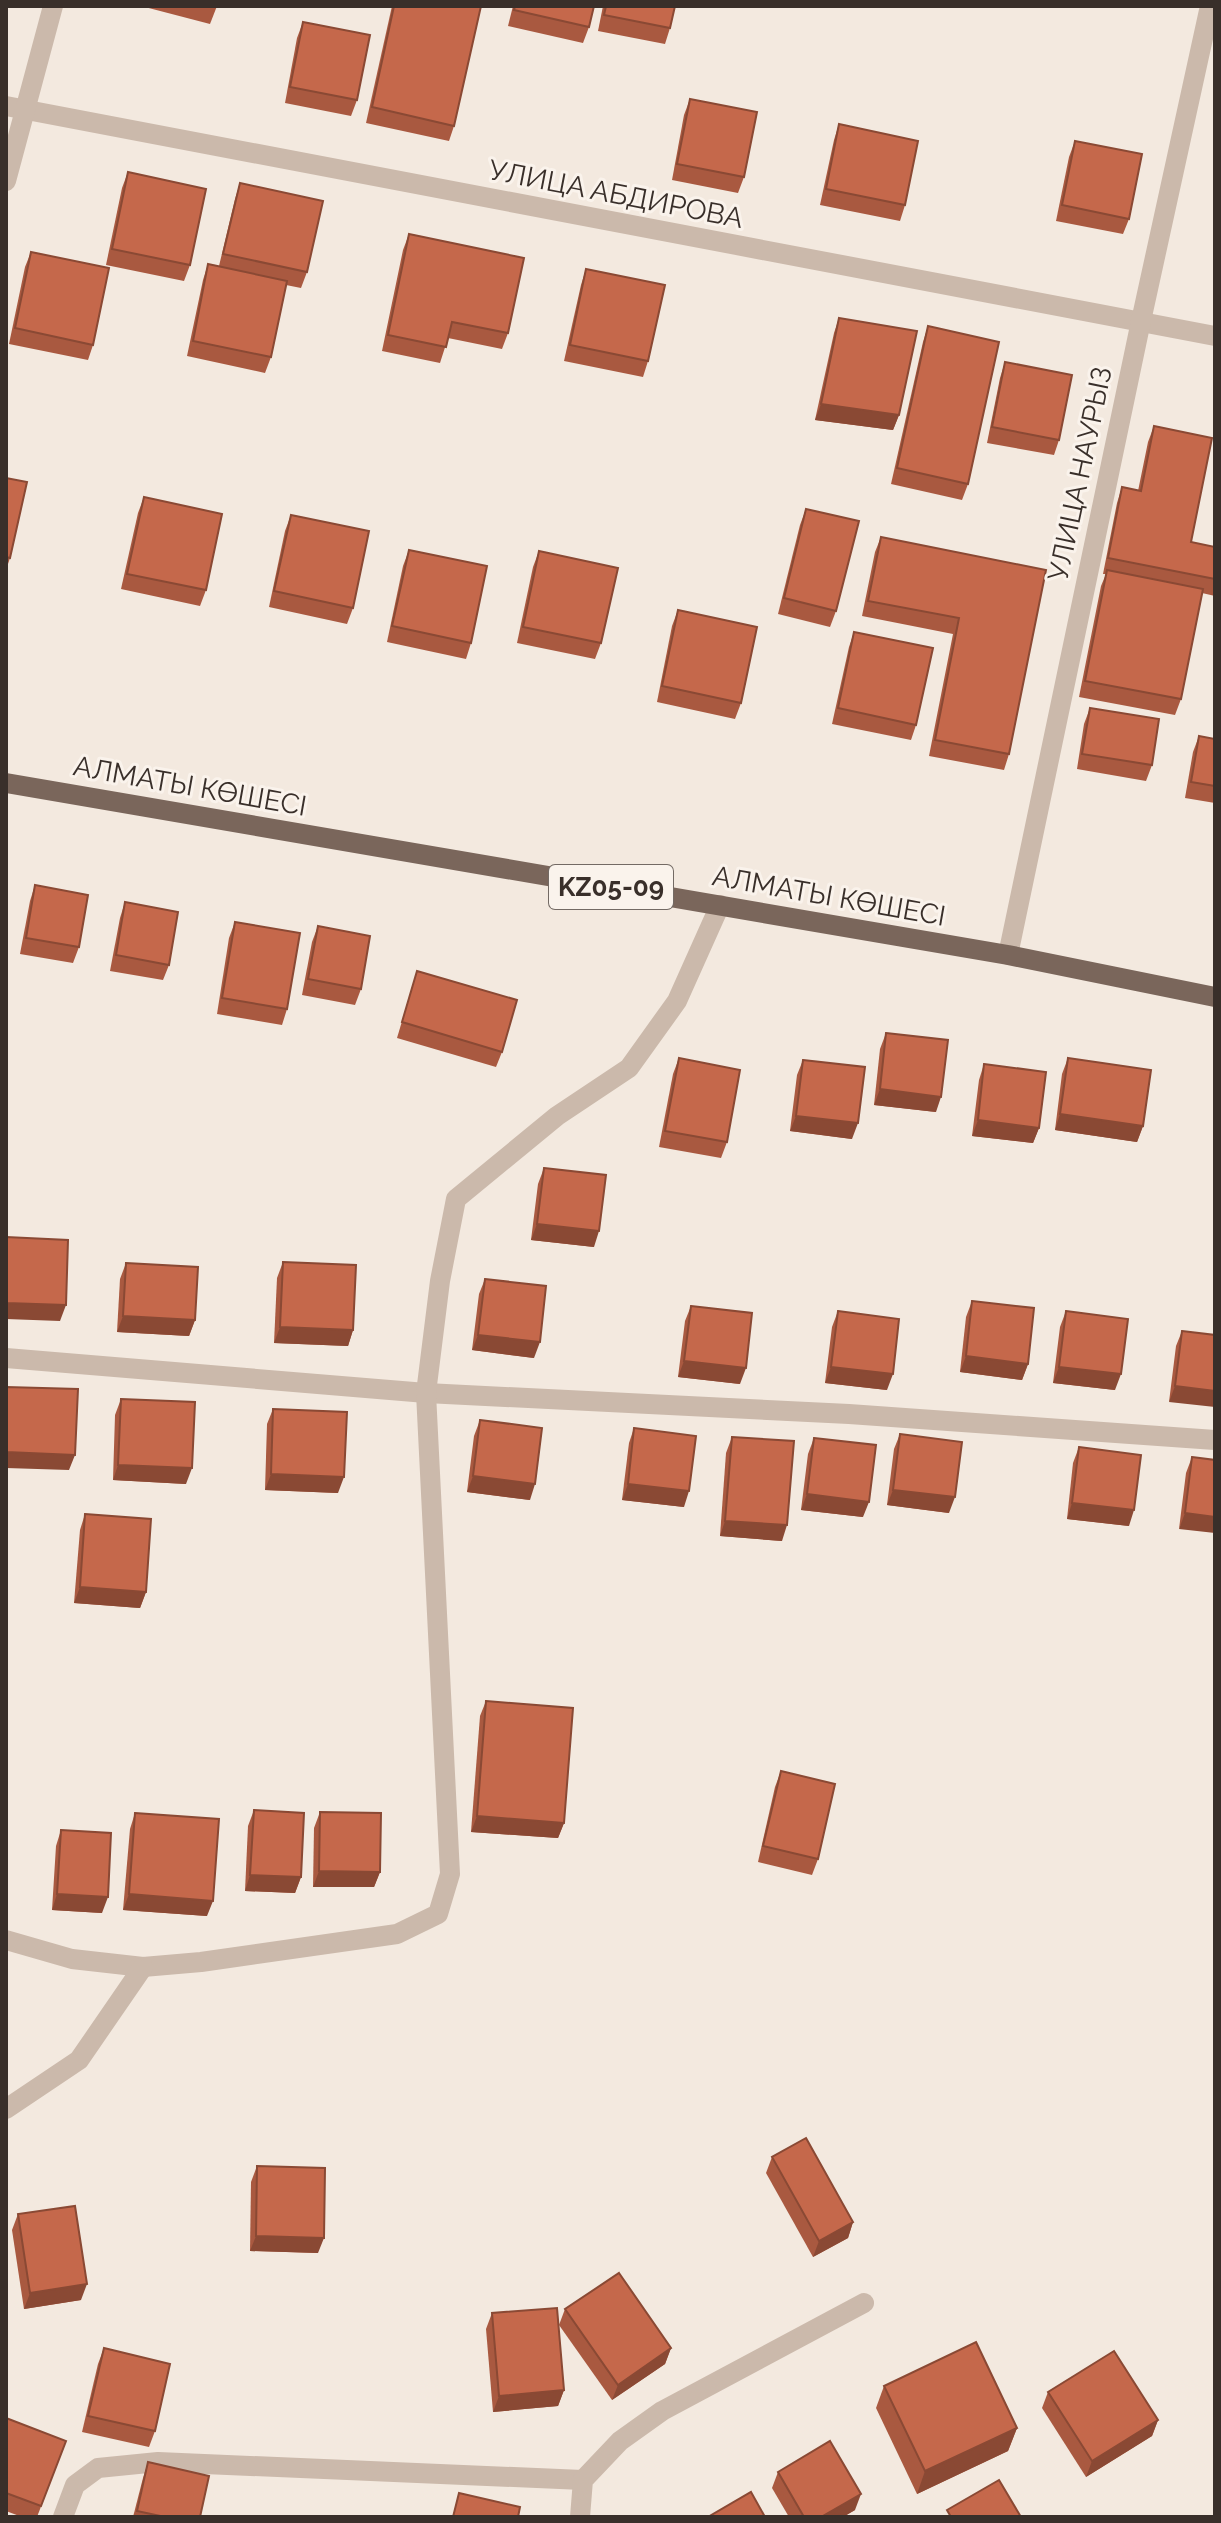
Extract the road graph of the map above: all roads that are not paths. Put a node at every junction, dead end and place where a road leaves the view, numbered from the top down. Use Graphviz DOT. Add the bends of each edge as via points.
graph roads {
  1 [pos="53,6"];
  2 [pos="1210,6"];
  3 [pos="16,109"];
  4 [pos="6,181"];
  5 [pos="1141,321"];
  6 [pos="1215,336"];
  7 [pos="6,783"];
  8 [pos="720,905"];
  9 [pos="1008,955"];
  10 [pos="1215,997"];
  11 [pos="6,1358"];
  12 [pos="426,1393"];
  13 [pos="1215,1440"];
  14 [pos="6,1940"];
  15 [pos="143,1967"];
  16 [pos="6,2109"];
  17 [pos="864,2303"];
  18 [pos="583,2480"];
  19 [pos="63,2517"];
  20 [pos="580,2517"];
  1 -- 3 [label="street"];
  2 -- 5 [label="street, УЛИЦА НАУРЫЗ"];
  3 -- 4 [label="street"];
  3 -- 5 [label="street, УЛИЦА АБДИРОВА"];
  5 -- 6 [label="street, УЛИЦА АБДИРОВА"];
  5 -- 9 [label="street, УЛИЦА НАУРЫЗ"];
  7 -- 8 [label="main road, АЛМАТЫ КӨШЕСІ / KZ05-09"];
  8 -- 9 [label="main road, АЛМАТЫ КӨШЕСІ / KZ05-09"];
  8 -- 12 [label="street" via="677,1001 629,1068 557,1116 456,1199"];
  9 -- 10 [label="main road, АЛМАТЫ КӨШЕСІ / KZ05-09"];
  11 -- 12 [label="street"];
  12 -- 13 [label="street" via="849,1414"];
  12 -- 15 [label="street" via="450,1874 438,1914 397,1934"];
  14 -- 15 [label="street" via="72,1959"];
  15 -- 16 [label="street" via="79,2060"];
  17 -- 18 [label="street" via="662,2411 620,2441"];
  18 -- 19 [label="street" via="158,2462 98,2468 75,2485"];
  18 -- 20 [label="street"];
}
